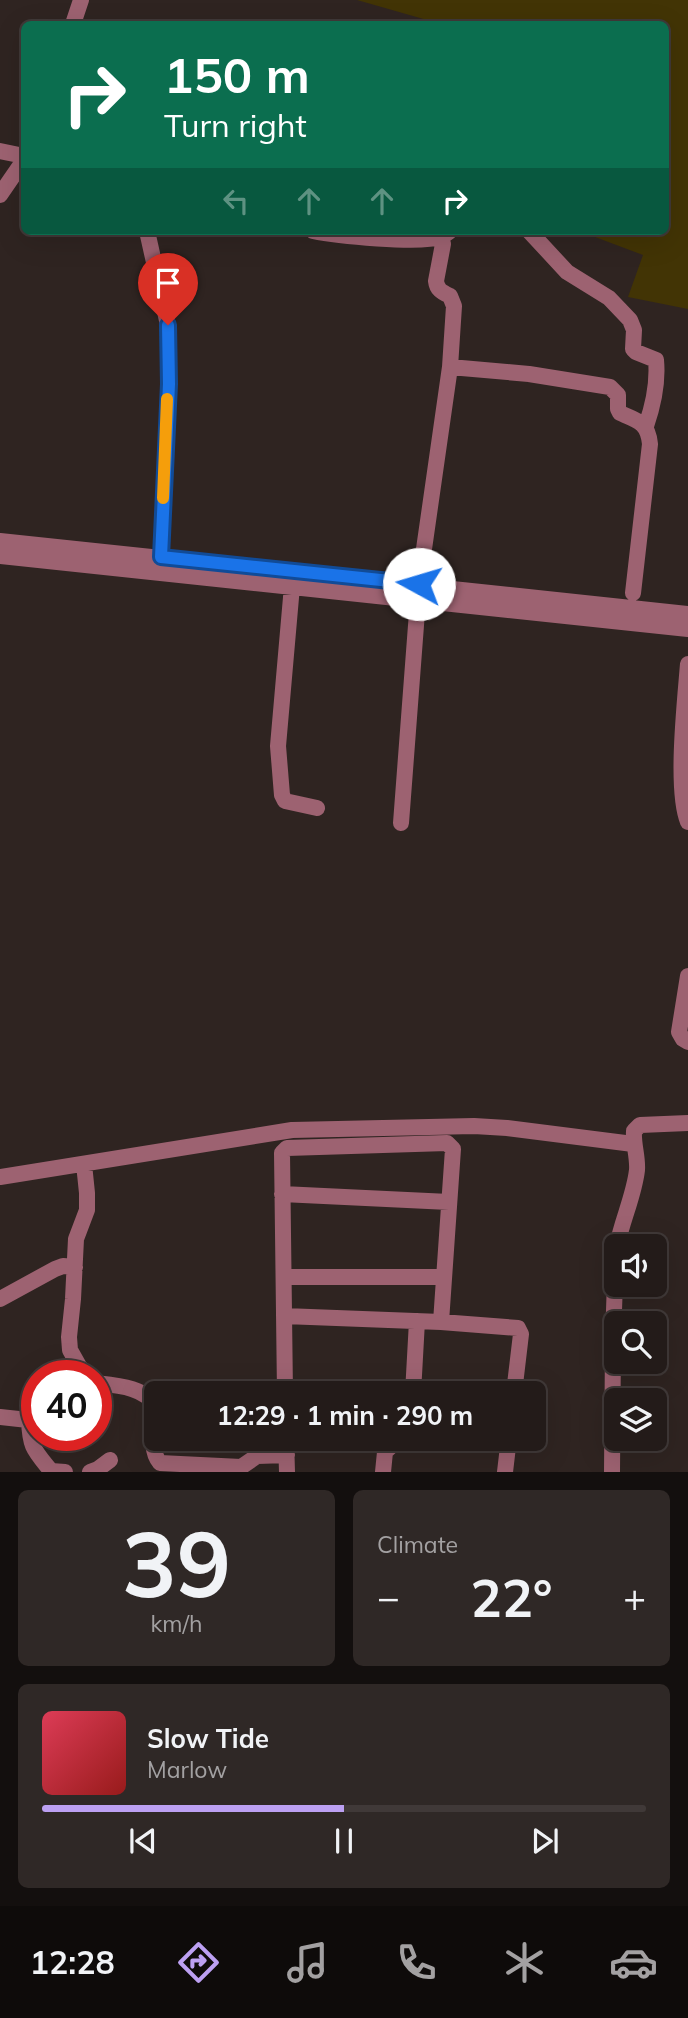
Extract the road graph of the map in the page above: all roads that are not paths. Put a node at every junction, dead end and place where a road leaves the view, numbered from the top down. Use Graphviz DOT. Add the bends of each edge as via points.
graph roads {
  1 [pos="81,0"];
  2 [pos="74,21"];
  3 [pos="0,151"];
  4 [pos="21,157"];
  5 [pos="21,163"];
  6 [pos="0,195"];
  7 [pos="148,235"];
  8 [pos="358,235"];
  9 [pos="440,235"];
  10 [pos="445,235"];
  11 [pos="533,235"];
  12 [pos="450,367"];
  13 [pos="646,426"];
  14 [pos="0,541"];
  15 [pos="0,556"];
  16 [pos="161,557"];
  17 [pos="292,586"];
  18 [pos="418,592"];
  19 [pos="633,593"];
  20 [pos="688,614"];
  21 [pos="688,629"];
  22 [pos="688,664"];
  23 [pos="317,808"];
  24 [pos="688,822"];
  25 [pos="401,823"];
  26 [pos="688,976"];
  27 [pos="688,1042"];
  28 [pos="688,1123"];
  29 [pos="633,1144"];
  30 [pos="84,1164"];
  31 [pos="0,1177"];
  32 [pos="282,1194"];
  33 [pos="449,1202"];
  34 [pos="619,1234"];
  35 [pos="75,1267"];
  36 [pos="284,1277"];
  37 [pos="444,1278"];
  38 [pos="614,1297"];
  39 [pos="0,1299"];
  40 [pos="284,1316"];
  41 [pos="417,1321"];
  42 [pos="441,1322"];
  43 [pos="76,1360"];
  44 [pos="285,1381"];
  45 [pos="414,1381"];
  46 [pos="515,1381"];
  47 [pos="112,1385"];
  48 [pos="144,1394"];
  49 [pos="0,1417"];
  50 [pos="21,1419"];
  51 [pos="35,1451"];
  52 [pos="153,1451"];
  53 [pos="273,1451"];
  54 [pos="286,1451"];
  55 [pos="386,1451"];
  56 [pos="507,1451"];
  57 [pos="110,1460"];
  58 [pos="65,1472"];
  59 [pos="90,1472"];
  60 [pos="287,1472"];
  61 [pos="383,1472"];
  62 [pos="505,1472"];
  63 [pos="612,1472"];
  1 -- 2 [label="street"];
  3 -- 4 [label="street"];
  5 -- 6 [label="street"];
  7 -- 16 [label="street" via="168,325"];
  8 -- 9 [label="street" via="421,239"];
  10 -- 12 [label="street" via="436,287 450,296 454,306"];
  11 -- 13 [label="street" via="567,272 609,298 631,320 633,349 656,360"];
  12 -- 13 [label="street" via="610,387 618,395 620,413"];
  12 -- 18 [label="street"];
  13 -- 19 [label="street" via="650,444"];
  14 -- 16 [label="street"];
  15 -- 17 [label="street"];
  16 -- 18 [label="street"];
  17 -- 18 [label="street"];
  17 -- 23 [label="street" via="278,746 282,795 290,803"];
  18 -- 20 [label="street"];
  18 -- 21 [label="street"];
  18 -- 25 [label="street"];
  22 -- 24 [label="street" via="682,757 682,797"];
  26 -- 27 [label="street" via="679,1032"];
  28 -- 29 [label="street" via="640,1125 634,1131"];
  29 -- 30 [label="street" via="474,1126 292,1130"];
  29 -- 34 [label="street" via="637,1172"];
  30 -- 31 [label="street"];
  30 -- 35 [label="street" via="87,1210 76,1239"];
  32 -- 33 [label="street"];
  32 -- 33 [label="street" via="282,1153 287,1148 447,1143 453,1149"];
  32 -- 36 [label="street"];
  33 -- 37 [label="street"];
  35 -- 39 [label="street" via="55,1269"];
  35 -- 43 [label="street" via="68,1336"];
  36 -- 37 [label="street"];
  36 -- 40 [label="street"];
  37 -- 42 [label="street"];
  38 -- 63 [label="street"];
  40 -- 41 [label="street"];
  40 -- 44 [label="street"];
  41 -- 42 [label="street"];
  41 -- 45 [label="street"];
  42 -- 46 [label="street" via="518,1328"];
  47 -- 48 [label="street"];
  49 -- 50 [label="street"];
  51 -- 58 [label="street" via="51,1471"];
  52 -- 53 [label="street" via="160,1463 241,1466"];
  54 -- 60 [label="street"];
  55 -- 61 [label="street"];
  56 -- 62 [label="street"];
  57 -- 59 [label="street"];
}
